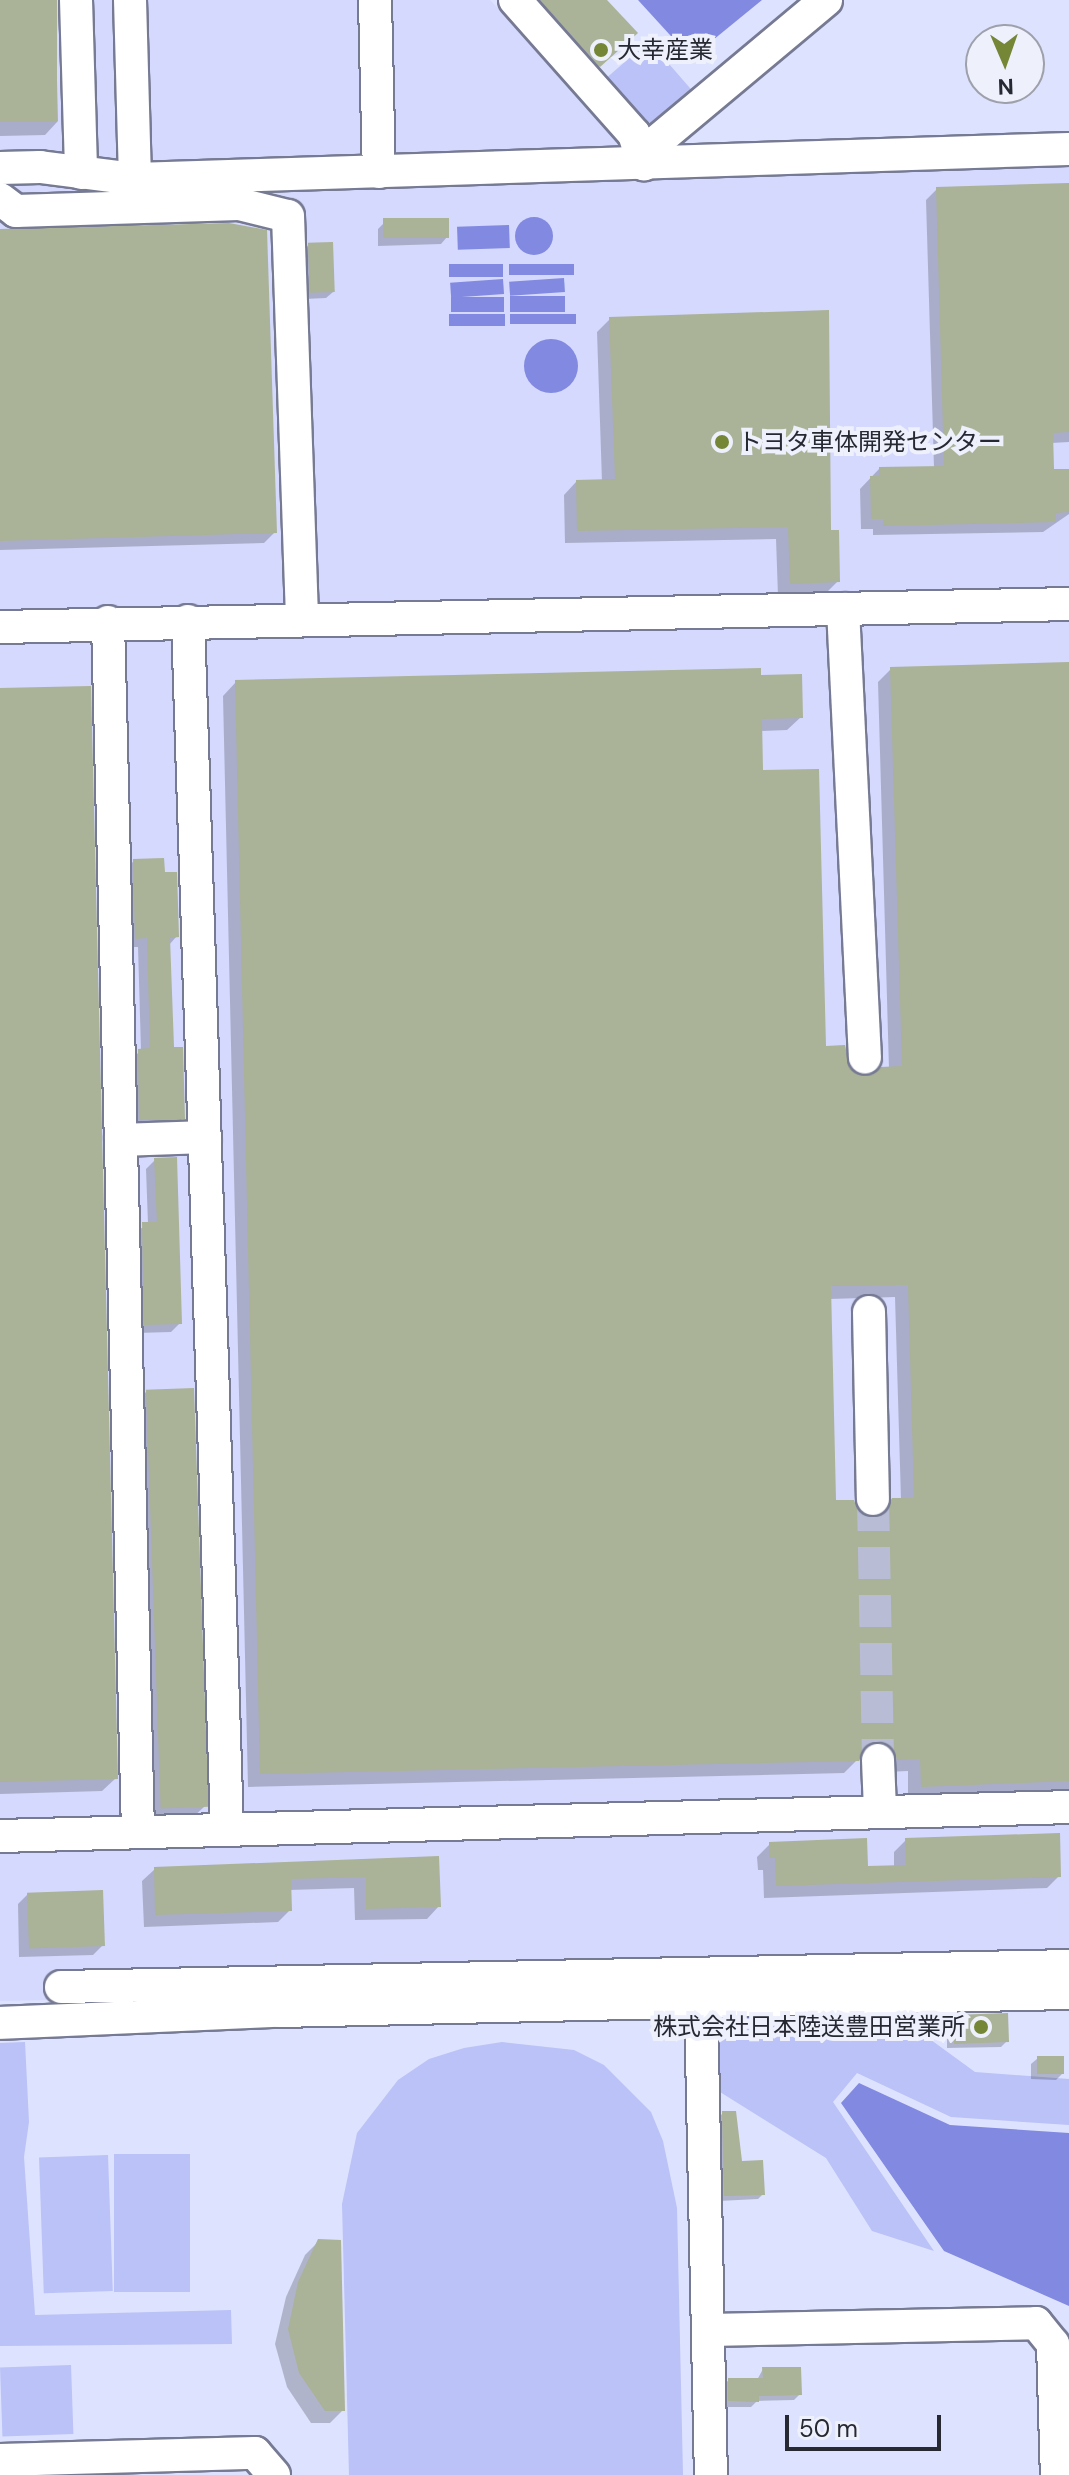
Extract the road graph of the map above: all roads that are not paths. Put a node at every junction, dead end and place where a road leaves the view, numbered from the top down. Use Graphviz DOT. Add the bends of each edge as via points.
graph roads {
  1 [pos="76,0"];
  2 [pos="130,0"];
  3 [pos="375,0"];
  4 [pos="515,0"];
  5 [pos="826,0"];
  6 [pos="1069,149"];
  7 [pos="644,164"];
  8 [pos="0,168"];
  9 [pos="379,172"];
  10 [pos="81,173"];
  11 [pos="135,179"];
  12 [pos="0,199"];
  13 [pos="1069,604"];
  14 [pos="843,609"];
  15 [pos="302,619"];
  16 [pos="188,621"];
  17 [pos="108,622"];
  18 [pos="0,627"];
  19 [pos="865,1057"];
  20 [pos="205,1137"];
  21 [pos="121,1140"];
  22 [pos="869,1312"];
  23 [pos="873,1499"];
  24 [pos="878,1760"];
  25 [pos="1069,1807"];
  26 [pos="880,1810"];
  27 [pos="227,1828"];
  28 [pos="138,1832"];
  29 [pos="0,1836"];
  30 [pos="1069,1966"];
  31 [pos="61,1987"];
  32 [pos="1069,1993"];
  33 [pos="701,2003"];
  34 [pos="0,2023"];
  35 [pos="709,2330"];
  36 [pos="1062,2392"];
  37 [pos="0,2460"];
  38 [pos="274,2475"];
  39 [pos="711,2475"];
  40 [pos="1057,2475"];
  1 -- 10 [label="street"];
  2 -- 11 [label="street"];
  3 -- 9 [label="street"];
  4 -- 7 [label="street" via="634,134"];
  5 -- 7 [label="street" via="655,143"];
  6 -- 7 [label="street"];
  7 -- 9 [label="street"];
  8 -- 10 [label="street"];
  9 -- 11 [label="street"];
  10 -- 11 [label="street"];
  12 -- 15 [label="street" via="16,211 239,204 288,216"];
  13 -- 14 [label="street"];
  14 -- 15 [label="street"];
  14 -- 19 [label="street"];
  15 -- 16 [label="street"];
  16 -- 17 [label="street"];
  16 -- 20 [label="street"];
  17 -- 18 [label="street"];
  17 -- 21 [label="street"];
  20 -- 21 [label="street"];
  20 -- 27 [label="street"];
  21 -- 28 [label="street"];
  22 -- 23 [label="street"];
  24 -- 26 [label="street"];
  25 -- 26 [label="street"];
  26 -- 27 [label="street"];
  27 -- 28 [label="street"];
  28 -- 29 [label="street"];
  30 -- 31 [label="street"];
  32 -- 33 [label="street"];
  33 -- 34 [label="street" via="279,2011"];
  33 -- 35 [label="street"];
  35 -- 36 [label="street" via="1036,2323 1053,2344"];
  35 -- 39 [label="street"];
  36 -- 40 [label="street"];
  37 -- 38 [label="street" via="255,2453"];
}
